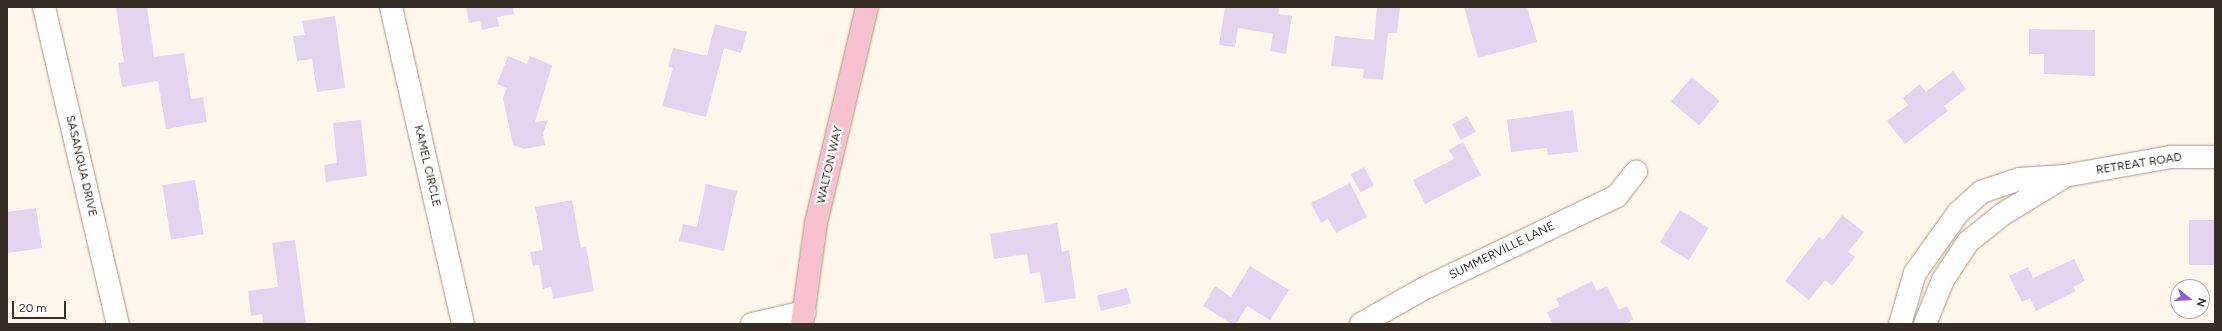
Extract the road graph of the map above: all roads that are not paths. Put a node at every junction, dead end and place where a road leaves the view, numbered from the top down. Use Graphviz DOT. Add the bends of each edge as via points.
graph roads {
  1 [pos="44,7"];
  2 [pos="391,7"];
  3 [pos="867,7"];
  4 [pos="2215,157"];
  5 [pos="1636,172"];
  6 [pos="2064,176"];
  7 [pos="804,318"];
  8 [pos="118,324"];
  9 [pos="463,324"];
  10 [pos="752,324"];
  11 [pos="1361,324"];
  12 [pos="1900,324"];
  13 [pos="1925,324"];
  1 -- 8 [label="street, SASANQUA DRIVE"];
  2 -- 9 [label="street, KAMEL CIRCLE"];
  3 -- 7 [label="main road, WALTON WAY" via="816,223"];
  4 -- 6 [label="street, RETREAT ROAD" via="2171,157"];
  5 -- 11 [label="street, SUMMERVILLE LANE" via="1616,196 1425,288"];
  6 -- 12 [label="street, RETREAT ROAD" via="2020,178 1981,192 1958,213 1916,273"];
  6 -- 13 [label="street, RETREAT ROAD" via="2003,214 1968,242 1943,280"];
  7 -- 10 [label="street"];
}
